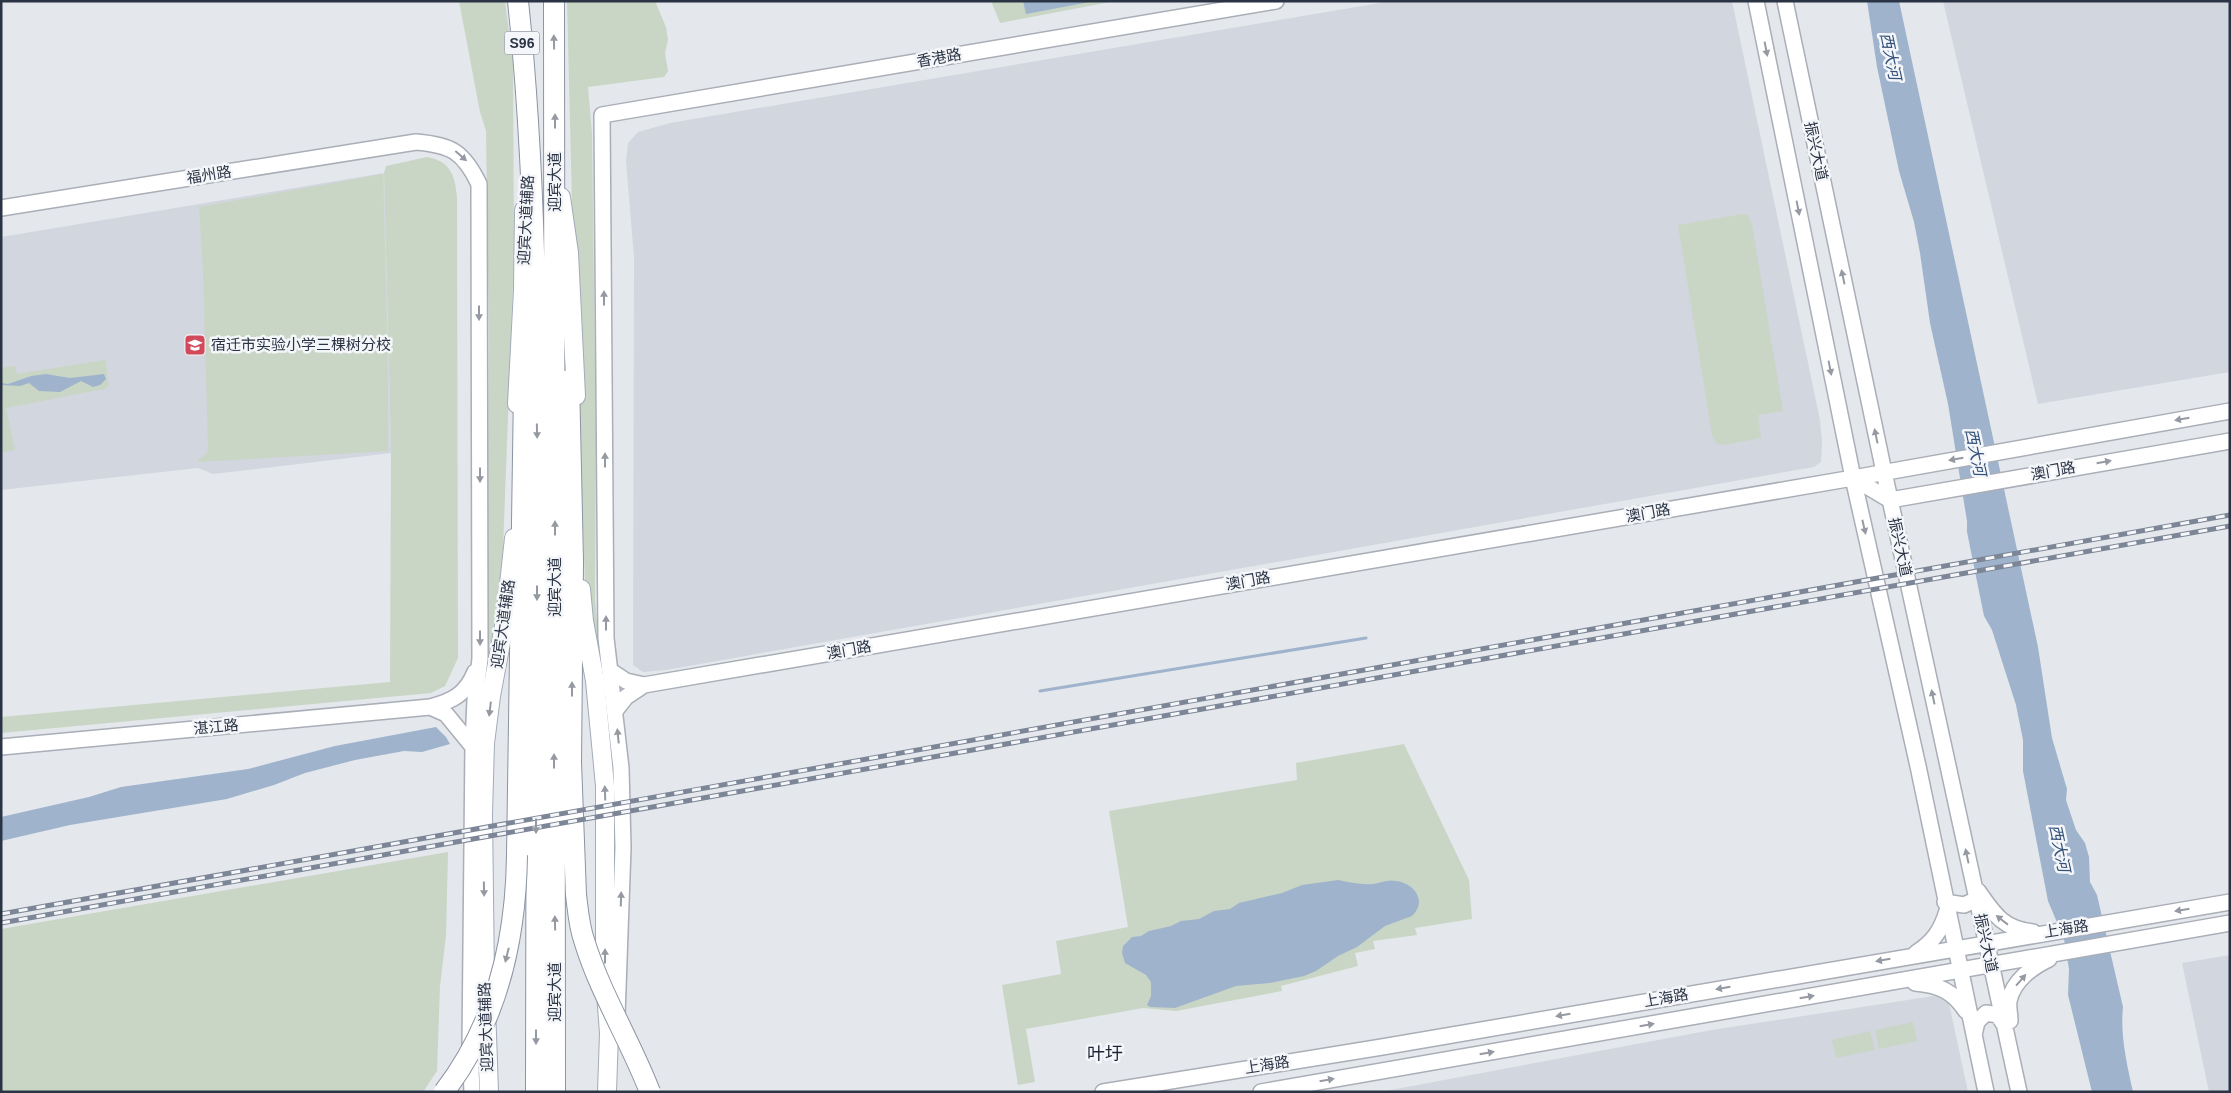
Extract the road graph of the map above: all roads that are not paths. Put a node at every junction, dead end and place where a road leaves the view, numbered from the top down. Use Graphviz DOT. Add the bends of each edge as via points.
graph roads {
  1 [pos="518,1"];
  2 [pos="554,1"];
  3 [pos="1276,1"];
  4 [pos="1756,1"];
  5 [pos="1785,1"];
  6 [pos="531,155"];
  7 [pos="555,158"];
  8 [pos="1,208"];
  9 [pos="535,269"];
  10 [pos="2230,411"];
  11 [pos="2230,441"];
  12 [pos="1884,472"];
  13 [pos="1853,478"];
  14 [pos="1890,500"];
  15 [pos="480,659"];
  16 [pos="611,671"];
  17 [pos="644,686"];
  18 [pos="430,707"];
  19 [pos="616,711"];
  20 [pos="1,747"];
  21 [pos="473,747"];
  22 [pos="1975,892"];
  23 [pos="2230,902"];
  24 [pos="1946,906"];
  25 [pos="2230,923"];
  26 [pos="2044,933"];
  27 [pos="1986,943"];
  28 [pos="1955,948"];
  29 [pos="2060,953"];
  30 [pos="1913,955"];
  31 [pos="2036,958"];
  32 [pos="1991,965"];
  33 [pos="1960,971"];
  34 [pos="470,973"];
  35 [pos="1922,977"];
  36 [pos="1893,982"];
  37 [pos="546,989"];
  38 [pos="1969,1016"];
  39 [pos="2003,1022"];
  40 [pos="1974,1035"];
  41 [pos="1382,1047"];
  42 [pos="2012,1060"];
  43 [pos="1264,1066"];
  44 [pos="1390,1069"];
  45 [pos="1160,1088"];
  46 [pos="608,1090"];
  47 [pos="1266,1091"];
  48 [pos="444,1092"];
  49 [pos="465,1092"];
  50 [pos="472,1092"];
  51 [pos="489,1092"];
  52 [pos="536,1092"];
  53 [pos="555,1092"];
  54 [pos="650,1092"];
  55 [pos="1103,1092"];
  56 [pos="1986,1092"];
  57 [pos="2018,1092"];
  1 -- 6 [label="highway, 迎宾大道 / S96"];
  7 -- 2 [label="highway, 迎宾大道 / S96, one-way"];
  16 -- 3 [label="street, 香港路, one-way" via="606,638 602,115"];
  4 -- 13 [label="street, 振兴大道, one-way"];
  12 -- 5 [label="street, 振兴大道, one-way"];
  6 -- 9 [label="highway, 迎宾大道"];
  6 -- 51 [label="main road, 迎宾大道辅路, one-way" via="524,209 514,538 486,744 483,814"];
  37 -- 7 [label="highway, 迎宾大道, one-way" via="554,857"];
  46 -- 7 [label="main road, 迎宾大道辅路, one-way" via="604,777 595,680 581,599 569,253"];
  54 -- 7 [label="highway, one-way, bridge" via="594,972 583,938 576,895 568,363"];
  8 -- 15 [label="street, 福州路, one-way" via="416,142 436,144 463,157 479,184"];
  9 -- 37 [label="highway, 迎宾大道, one-way"];
  9 -- 48 [label="highway, one-way, bridge" via="523,399 514,916 508,954 494,998 462,1067"];
  10 -- 12 [label="street, 澳门路, one-way"];
  14 -- 11 [label="street, 澳门路, one-way"];
  12 -- 13 [label="street, 澳门路"];
  12 -- 14 [label="street, 振兴大道"];
  13 -- 14 [label="street"];
  13 -- 17 [label="street, 澳门路"];
  13 -- 24 [label="street, 振兴大道, one-way"];
  22 -- 14 [label="street, 振兴大道, one-way"];
  15 -- 18 [label="street, 湛江路" via="462,694"];
  15 -- 21 [label="street, 福州路"];
  16 -- 17 [label="street" via="626,681"];
  16 -- 19 [label="street"];
  17 -- 19 [label="street" via="626,697"];
  18 -- 20 [label="street, 湛江路"];
  18 -- 21 [label="street" via="446,714"];
  46 -- 19 [label="street, one-way" via="616,1044 623,848 622,768"];
  21 -- 34 [label="street, 福州路"];
  22 -- 24 [label="street" via="1964,905"];
  26 -- 22 [label="street, one-way" via="2017,930 1994,913"];
  22 -- 27 [label="street, 振兴大道"];
  23 -- 26 [label="street, 上海路, one-way"];
  24 -- 28 [label="street, 振兴大道"];
  24 -- 30 [label="street" via="1938,934"];
  25 -- 29 [label="street, 上海路"];
  26 -- 27 [label="street, 上海路"];
  26 -- 31 [label="street" via="2033,942"];
  27 -- 28 [label="street, 上海路"];
  27 -- 32 [label="street, 振兴大道"];
  28 -- 30 [label="street, 上海路"];
  28 -- 33 [label="street, 振兴大道"];
  29 -- 31 [label="street, 上海路"];
  42 -- 29 [label="street, one-way" via="2009,1001 2013,990 2030,970"];
  30 -- 35 [label="street" via="1922,958 1925,964"];
  30 -- 41 [label="street, 上海路, one-way"];
  31 -- 32 [label="street, 上海路"];
  32 -- 33 [label="street, 上海路"];
  32 -- 39 [label="street, 振兴大道"];
  33 -- 35 [label="street, 上海路"];
  33 -- 38 [label="street, 振兴大道"];
  34 -- 49 [label="street" via="464,1042"];
  34 -- 50 [label="street"];
  35 -- 36 [label="street, 上海路"];
  36 -- 38 [label="street" via="1932,984 1947,990 1958,999"];
  44 -- 36 [label="street, 上海路, one-way"];
  37 -- 52 [label="highway, 迎宾大道, one-way"];
  37 -- 53 [label="highway, 迎宾大道"];
  38 -- 40 [label="street, 振兴大道"];
  39 -- 40 [label="street" via="1998,1015 1986,1014 1977,1022"];
  39 -- 42 [label="street, 振兴大道"];
  40 -- 56 [label="street, 振兴大道"];
  41 -- 43 [label="street, 上海路"];
  41 -- 44 [label="street" via="1376,1052 1376,1062"];
  42 -- 57 [label="street, 振兴大道"];
  43 -- 45 [label="street, 上海路"];
  43 -- 47 [label="street"];
  47 -- 44 [label="street, 上海路, one-way"];
  45 -- 55 [label="street, 上海路"];
}
